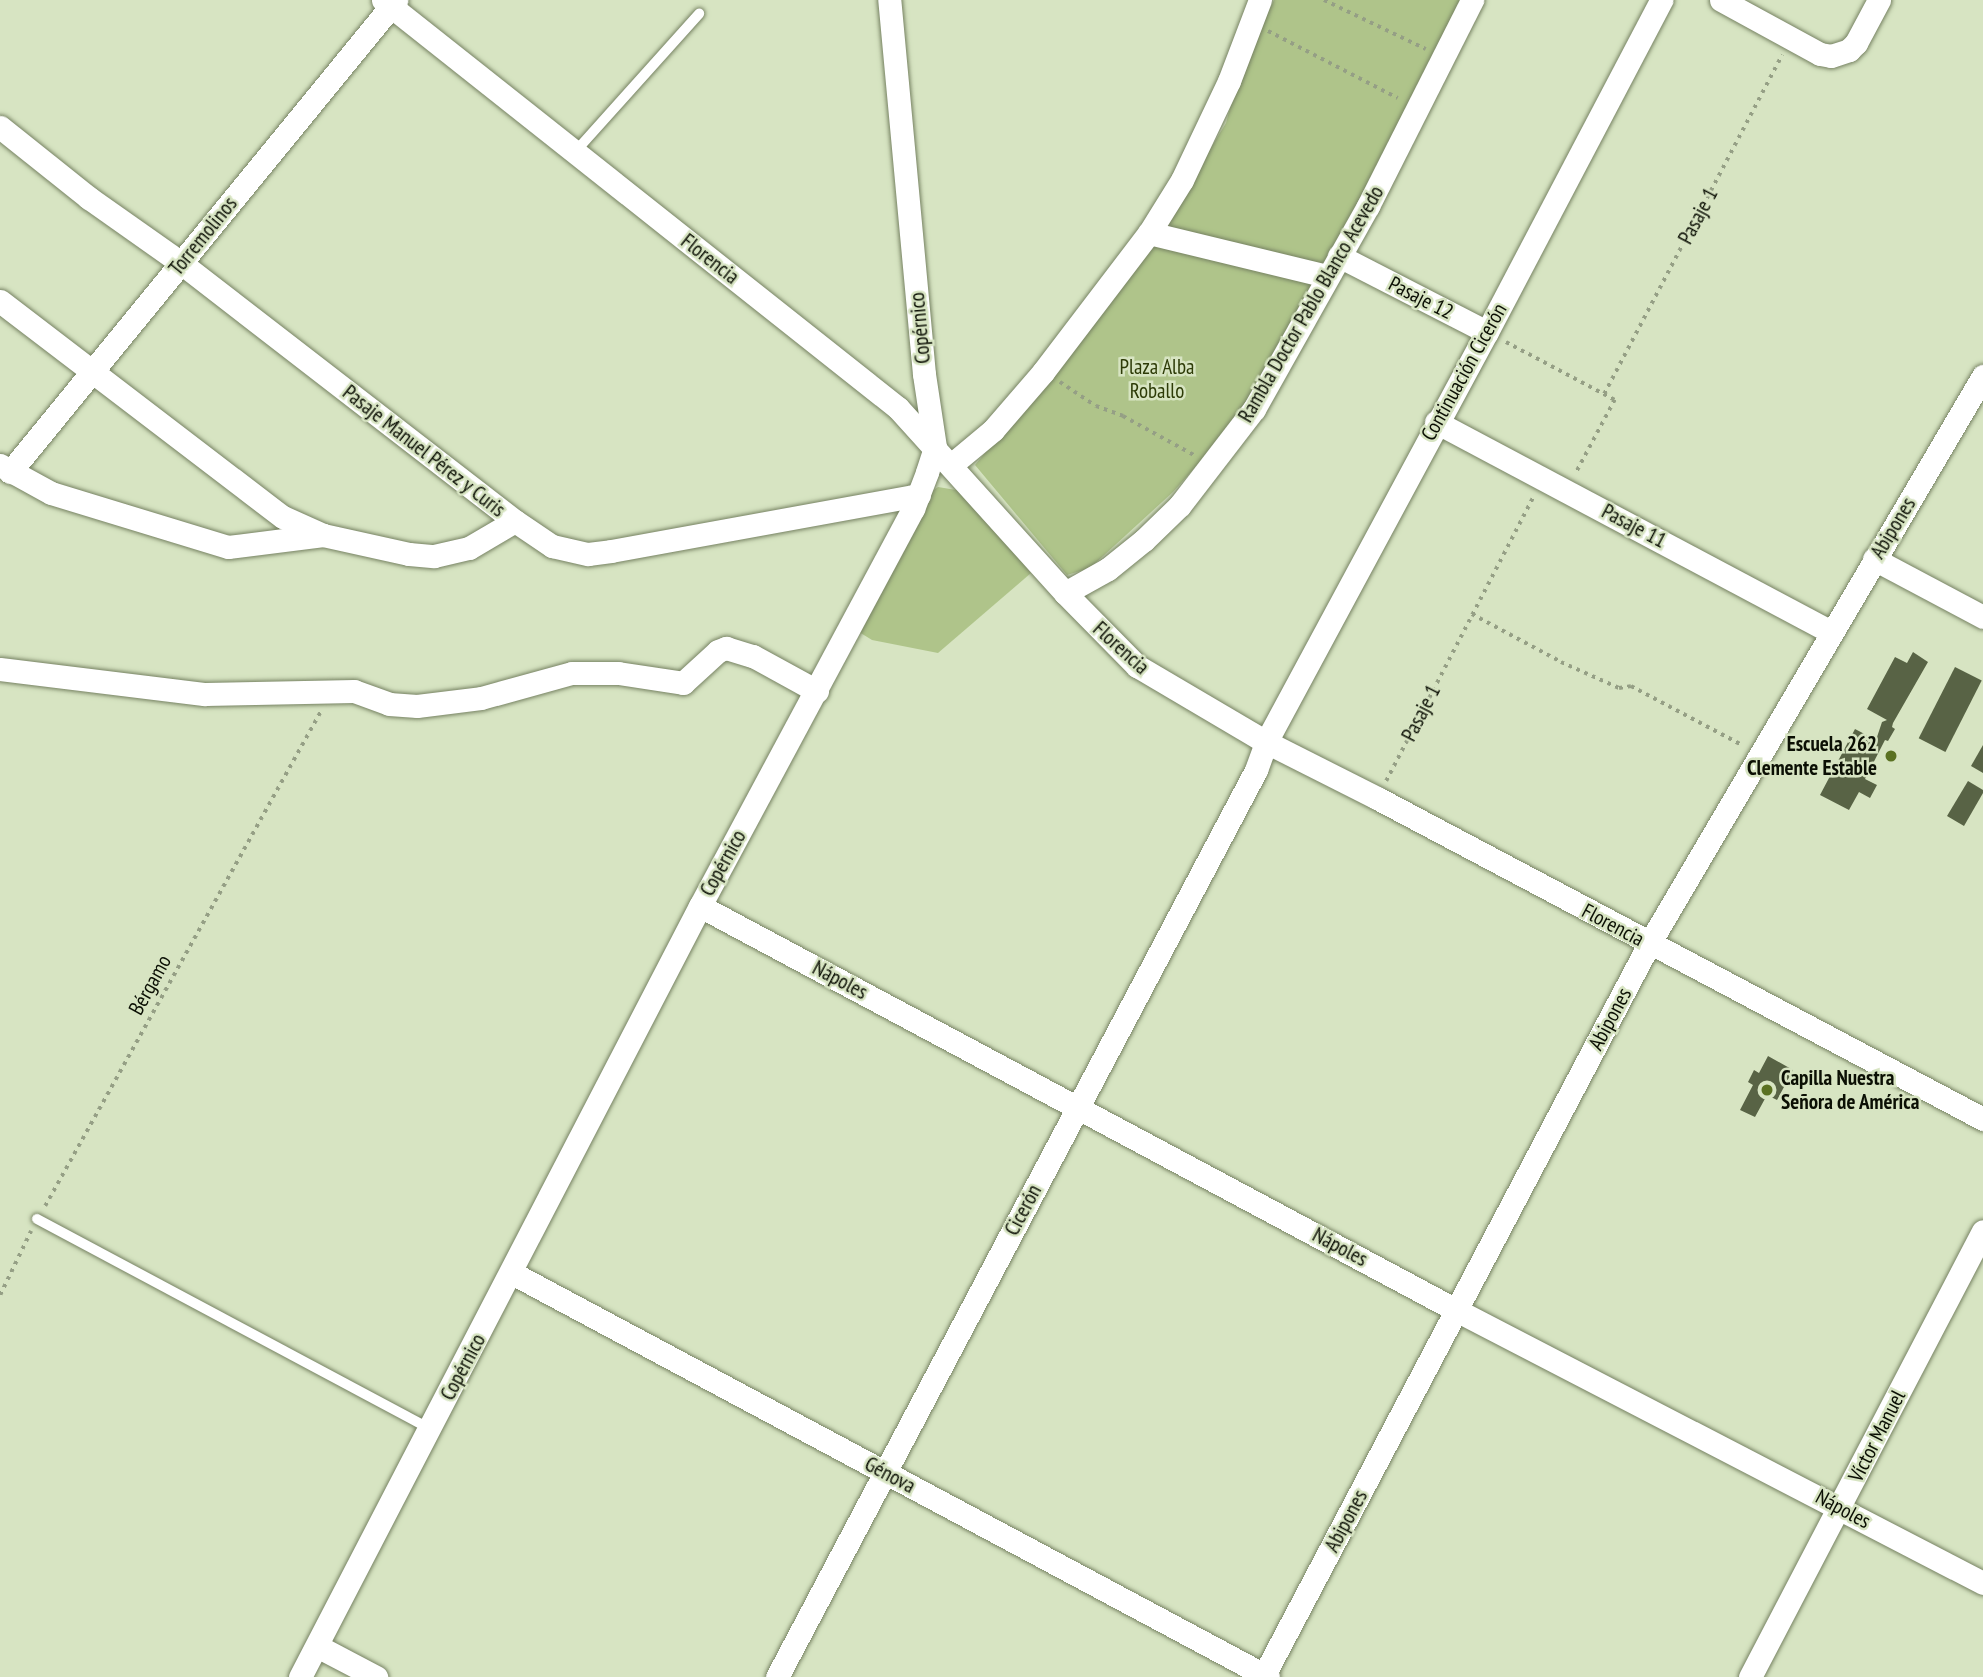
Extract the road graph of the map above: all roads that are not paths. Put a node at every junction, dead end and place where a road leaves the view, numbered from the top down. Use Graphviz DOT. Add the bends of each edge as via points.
graph roads {
  1 [pos="889,0"];
  2 [pos="1260,0"];
  3 [pos="1472,0"];
  4 [pos="1661,0"];
  5 [pos="1721,0"];
  6 [pos="1879,0"];
  7 [pos="390,2"];
  8 [pos="699,14"];
  9 [pos="0,127"];
  10 [pos="575,152"];
  11 [pos="1149,233"];
  12 [pos="1339,256"];
  13 [pos="181,263"];
  14 [pos="1327,276"];
  15 [pos="0,301"];
  16 [pos="1487,332"];
  17 [pos="92,370"];
  18 [pos="1983,376"];
  19 [pos="1436,422"];
  20 [pos="935,447"];
  21 [pos="951,465"];
  22 [pos="5,468"];
  23 [pos="919,495"];
  24 [pos="515,521"];
  25 [pos="323,535"];
  26 [pos="1874,559"];
  27 [pos="1065,593"];
  28 [pos="1983,617"];
  29 [pos="1831,632"];
  30 [pos="0,669"];
  31 [pos="817,691"];
  32 [pos="1266,743"];
  33 [pos="700,906"];
  34 [pos="1649,944"];
  35 [pos="1079,1106"];
  36 [pos="1983,1119"];
  37 [pos="37,1219"];
  38 [pos="1983,1231"];
  39 [pos="512,1273"];
  40 [pos="1458,1311"];
  41 [pos="430,1430"];
  42 [pos="883,1471"];
  43 [pos="1840,1507"];
  44 [pos="1983,1583"];
  45 [pos="317,1646"];
  46 [pos="1265,1676"];
  47 [pos="300,1677"];
  48 [pos="376,1677"];
  49 [pos="777,1677"];
  50 [pos="1749,1677"];
  1 -- 20 [label="street, Copérnico"];
  2 -- 11 [label="street" via="1229,82"];
  3 -- 12 [label="street, Rambla Doctor Pablo Blanco Acevedo"];
  4 -- 16 [label="street, Continuación Cicerón"];
  5 -- 6 [label="street" via="1820,54 1839,55 1856,43"];
  7 -- 10 [label="street, Florencia"];
  7 -- 13 [label="street, Torremolinos"];
  8 -- 10 [label="lane"];
  9 -- 13 [label="street, Pasaje Manuel Pérez y Curis"];
  10 -- 20 [label="street, Florencia" via="898,408"];
  11 -- 14 [label="street"];
  11 -- 21 [label="street" via="1043,372 993,430"];
  12 -- 14 [label="street, Rambla Doctor Pablo Blanco Acevedo"];
  12 -- 16 [label="street, Pasaje 12"];
  13 -- 17 [label="street, Torremolinos"];
  13 -- 24 [label="street, Pasaje Manuel Pérez y Curis"];
  14 -- 27 [label="street, Rambla Doctor Pablo Blanco Acevedo" via="1278,370 1180,505 1125,556"];
  15 -- 17 [label="street"];
  16 -- 19 [label="street, Continuación Cicerón"];
  17 -- 22 [label="street, Torremolinos"];
  17 -- 25 [label="street" via="283,517"];
  18 -- 26 [label="street, Abipones"];
  19 -- 29 [label="street, Pasaje 11"];
  19 -- 32 [label="street, Continuación Cicerón"];
  20 -- 21 [label="street, Florencia"];
  20 -- 23 [label="street, Copérnico"];
  21 -- 27 [label="street, Florencia"];
  22 -- 25 [label="street" via="51,493 228,547"];
  23 -- 24 [label="street, Pasaje Manuel Pérez y Curis" via="588,554 552,546"];
  23 -- 31 [label="street, Copérnico"];
  24 -- 25 [label="street" via="469,548 434,556"];
  26 -- 28 [label="street"];
  26 -- 29 [label="street, Abipones"];
  27 -- 32 [label="street, Florencia" via="1137,666"];
  29 -- 34 [label="street, Abipones"];
  30 -- 31 [label="street" via="205,694 364,692 389,704 416,706 494,695 572,673 618,673 683,683 726,648 753,656"];
  31 -- 33 [label="street, Copérnico"];
  32 -- 34 [label="street, Florencia"];
  32 -- 35 [label="street, Cicerón"];
  33 -- 35 [label="street, Nápoles"];
  33 -- 39 [label="street, Copérnico"];
  34 -- 36 [label="street, Florencia"];
  34 -- 40 [label="street, Abipones"];
  35 -- 40 [label="street, Nápoles"];
  35 -- 42 [label="street, Cicerón"];
  37 -- 41 [label="lane"];
  38 -- 43 [label="street, Víctor Manuel"];
  39 -- 41 [label="street, Copérnico"];
  39 -- 42 [label="street, Génova"];
  40 -- 43 [label="street, Nápoles"];
  40 -- 46 [label="street, Abipones"];
  41 -- 45 [label="street, Copérnico"];
  42 -- 46 [label="street, Génova"];
  42 -- 49 [label="street, Cicerón"];
  43 -- 44 [label="street, Nápoles"];
  43 -- 50 [label="street, Víctor Manuel"];
  45 -- 47 [label="street, Copérnico"];
  45 -- 48 [label="street"];
}
